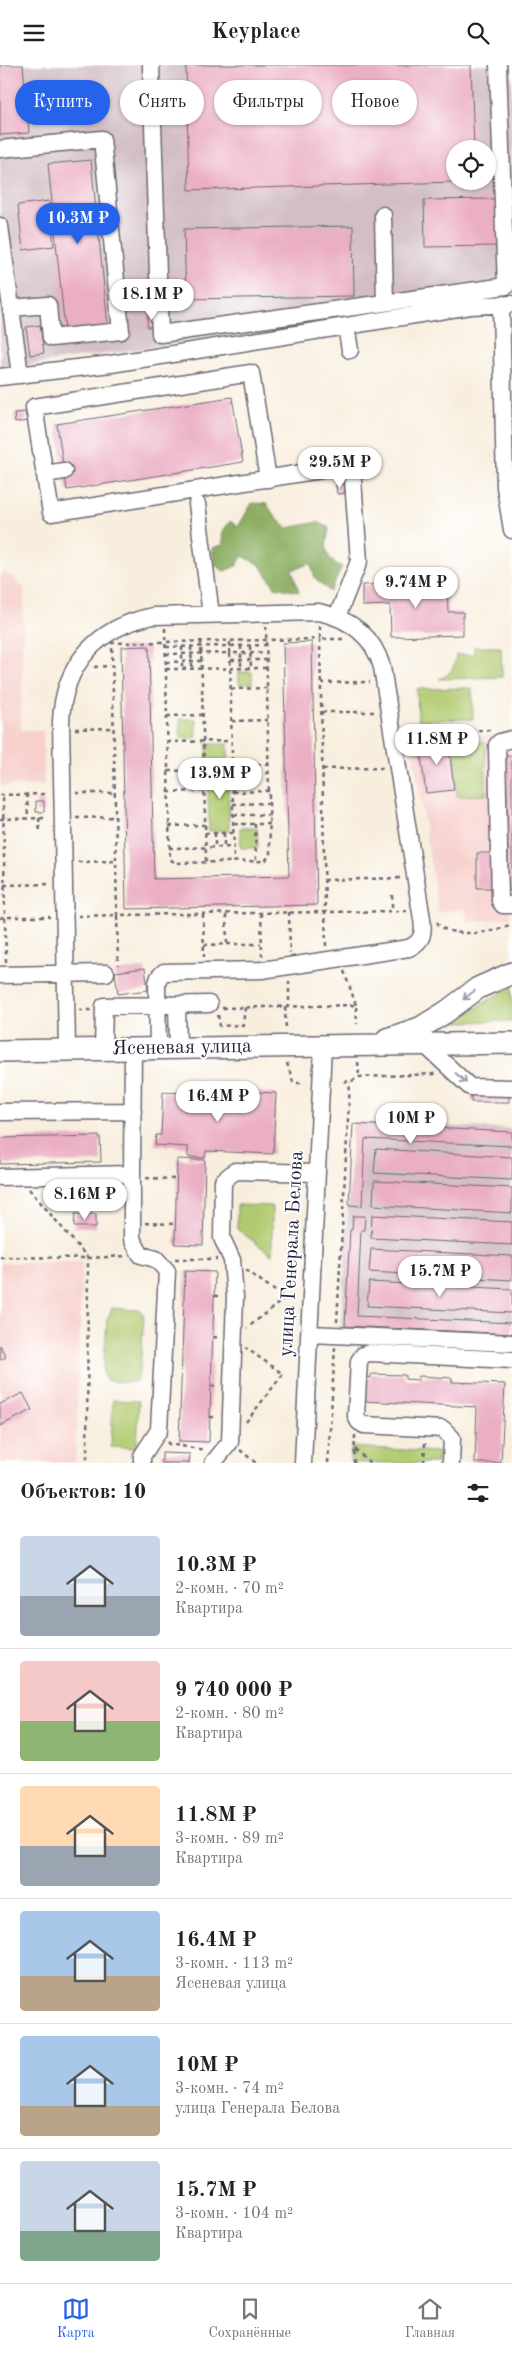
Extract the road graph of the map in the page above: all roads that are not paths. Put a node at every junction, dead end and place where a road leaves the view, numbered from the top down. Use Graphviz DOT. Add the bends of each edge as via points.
graph roads {
  1 [pos="151,65"];
  2 [pos="498,65"];
  3 [pos="0,149"];
  4 [pos="383,215"];
  5 [pos="0,227"];
  6 [pos="385,303"];
  7 [pos="506,304"];
  8 [pos="10,308"];
  9 [pos="346,326"];
  10 [pos="507,347"];
  11 [pos="350,350"];
  12 [pos="20,375"];
  13 [pos="0,377"];
  14 [pos="64,471"];
  15 [pos="45,475"];
  16 [pos="268,479"];
  17 [pos="198,504"];
  18 [pos="512,530"];
  19 [pos="211,615"];
  20 [pos="337,617"];
  21 [pos="507,734"];
  22 [pos="512,905"];
  23 [pos="106,973"];
  24 [pos="512,973"];
  25 [pos="66,974"];
  26 [pos="0,975"];
  27 [pos="209,1004"];
  28 [pos="157,1005"];
  29 [pos="177,1005"];
  30 [pos="512,1043"];
  31 [pos="425,1045"];
  32 [pos="323,1046"];
  33 [pos="133,1048"];
  34 [pos="168,1048"];
  35 [pos="67,1049"];
  36 [pos="103,1049"];
  37 [pos="0,1051"];
  38 [pos="361,1052"];
  39 [pos="512,1088"];
  40 [pos="132,1111"];
  41 [pos="0,1112"];
  42 [pos="317,1173"];
  43 [pos="132,1176"];
  44 [pos="0,1177"];
  45 [pos="310,1333"];
  46 [pos="512,1343"];
  47 [pos="512,1360"];
  48 [pos="217,1458"];
  49 [pos="142,1463"];
  50 [pos="303,1463"];
  51 [pos="451,1463"];
  1 -- 6 [label="street" via="160,334"];
  2 -- 6 [label="street" via="506,286"];
  3 -- 8 [label="street" via="102,139 121,331 52,338 48,305"];
  4 -- 6 [label="street"];
  5 -- 8 [label="street"];
  7 -- 9 [label="street" via="470,306"];
  7 -- 10 [label="street"];
  8 -- 12 [label="street"];
  9 -- 11 [label="street"];
  9 -- 12 [label="street" via="111,365"];
  10 -- 18 [label="street" via="505,490"];
  12 -- 13 [label="street"];
  14 -- 15 [label="street"];
  15 -- 16 [label="street" via="51,513"];
  15 -- 16 [label="street" via="34,407 251,373"];
  16 -- 20 [label="street" via="352,472 359,561"];
  17 -- 19 [label="street"];
  19 -- 20 [label="street" via="319,612"];
  19 -- 25 [label="street" via="153,616 118,627 90,648 68,681 61,722"];
  20 -- 28 [label="street" via="357,628 379,657 424,932 419,941 409,948 333,957 288,967 164,972 158,980"];
  21 -- 22 [label="street" via="497,745 500,901 504,905"];
  23 -- 25 [label="street"];
  24 -- 38 [label="main road, Ясеневая улица, one-way" via="478,988 420,1028"];
  25 -- 26 [label="street"];
  25 -- 35 [label="street"];
  27 -- 29 [label="street"];
  28 -- 29 [label="street"];
  28 -- 34 [label="street"];
  28 -- 36 [label="street" via="105,1006 102,1010"];
  29 -- 34 [label="street"];
  30 -- 31 [label="main road, Ясеневая улица"];
  31 -- 38 [label="main road, Ясеневая улица"];
  31 -- 39 [label="street, one-way" via="470,1087"];
  32 -- 34 [label="main road, Ясеневая улица"];
  32 -- 38 [label="main road, Ясеневая улица"];
  32 -- 42 [label="street, улица Генерала Белова"];
  33 -- 34 [label="main road, Ясеневая улица"];
  33 -- 36 [label="main road, Ясеневая улица"];
  33 -- 40 [label="street"];
  35 -- 36 [label="main road, Ясеневая улица"];
  35 -- 37 [label="main road, Ясеневая улица"];
  40 -- 41 [label="street"];
  40 -- 43 [label="street"];
  42 -- 45 [label="street, улица Генерала Белова"];
  42 -- 48 [label="street" via="234,1171 222,1181 222,1238 232,1259 235,1297 230,1442"];
  43 -- 44 [label="street"];
  43 -- 49 [label="street" via="132,1239 141,1255 156,1259 167,1271 159,1430 142,1456"];
  45 -- 46 [label="street"];
  45 -- 50 [label="street, улица Генерала Белова"];
  47 -- 51 [label="street" via="366,1354 359,1361 356,1416 359,1423 443,1429 452,1438"];
}
